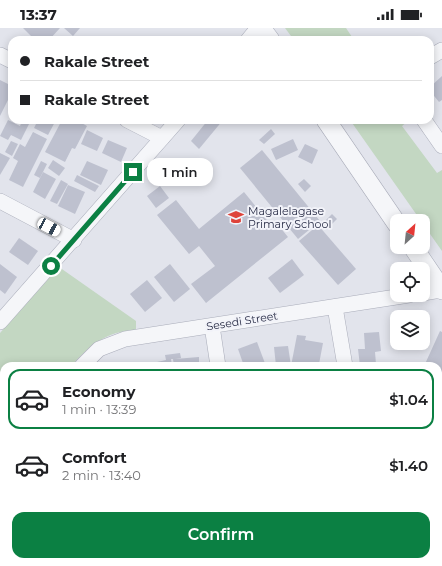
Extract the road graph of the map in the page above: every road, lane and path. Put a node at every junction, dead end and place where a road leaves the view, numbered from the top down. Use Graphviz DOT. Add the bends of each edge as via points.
graph roads {
  1 [pos="258,28"];
  2 [pos="251,36"];
  3 [pos="134,124"];
  4 [pos="174,124"];
  5 [pos="329,124"];
  6 [pos="427,124"];
  7 [pos="162,138"];
  8 [pos="442,146"];
  9 [pos="0,201"];
  10 [pos="390,214"];
  11 [pos="74,240"];
  12 [pos="418,254"];
  13 [pos="442,290"];
  14 [pos="430,292"];
  15 [pos="390,298"];
  16 [pos="335,307"];
  17 [pos="0,322"];
  18 [pos="212,326"];
  19 [pos="86,362"];
  20 [pos="217,362"];
  21 [pos="344,362"];
  1 -- 2 [label="street"];
  3 -- 7 [label="street"];
  4 -- 7 [label="street"];
  5 -- 10 [label="street"];
  6 -- 8 [label="street"];
  7 -- 11 [label="street"];
  9 -- 11 [label="street"];
  11 -- 17 [label="street"];
  12 -- 13 [label="street"];
  13 -- 14 [label="street"];
  15 -- 16 [label="street, Sesedi Street"];
  16 -- 18 [label="street, Sesedi Street"];
  16 -- 21 [label="street"];
  18 -- 19 [label="street, Sesedi Street" via="111,343"];
  18 -- 20 [label="street"];
}
